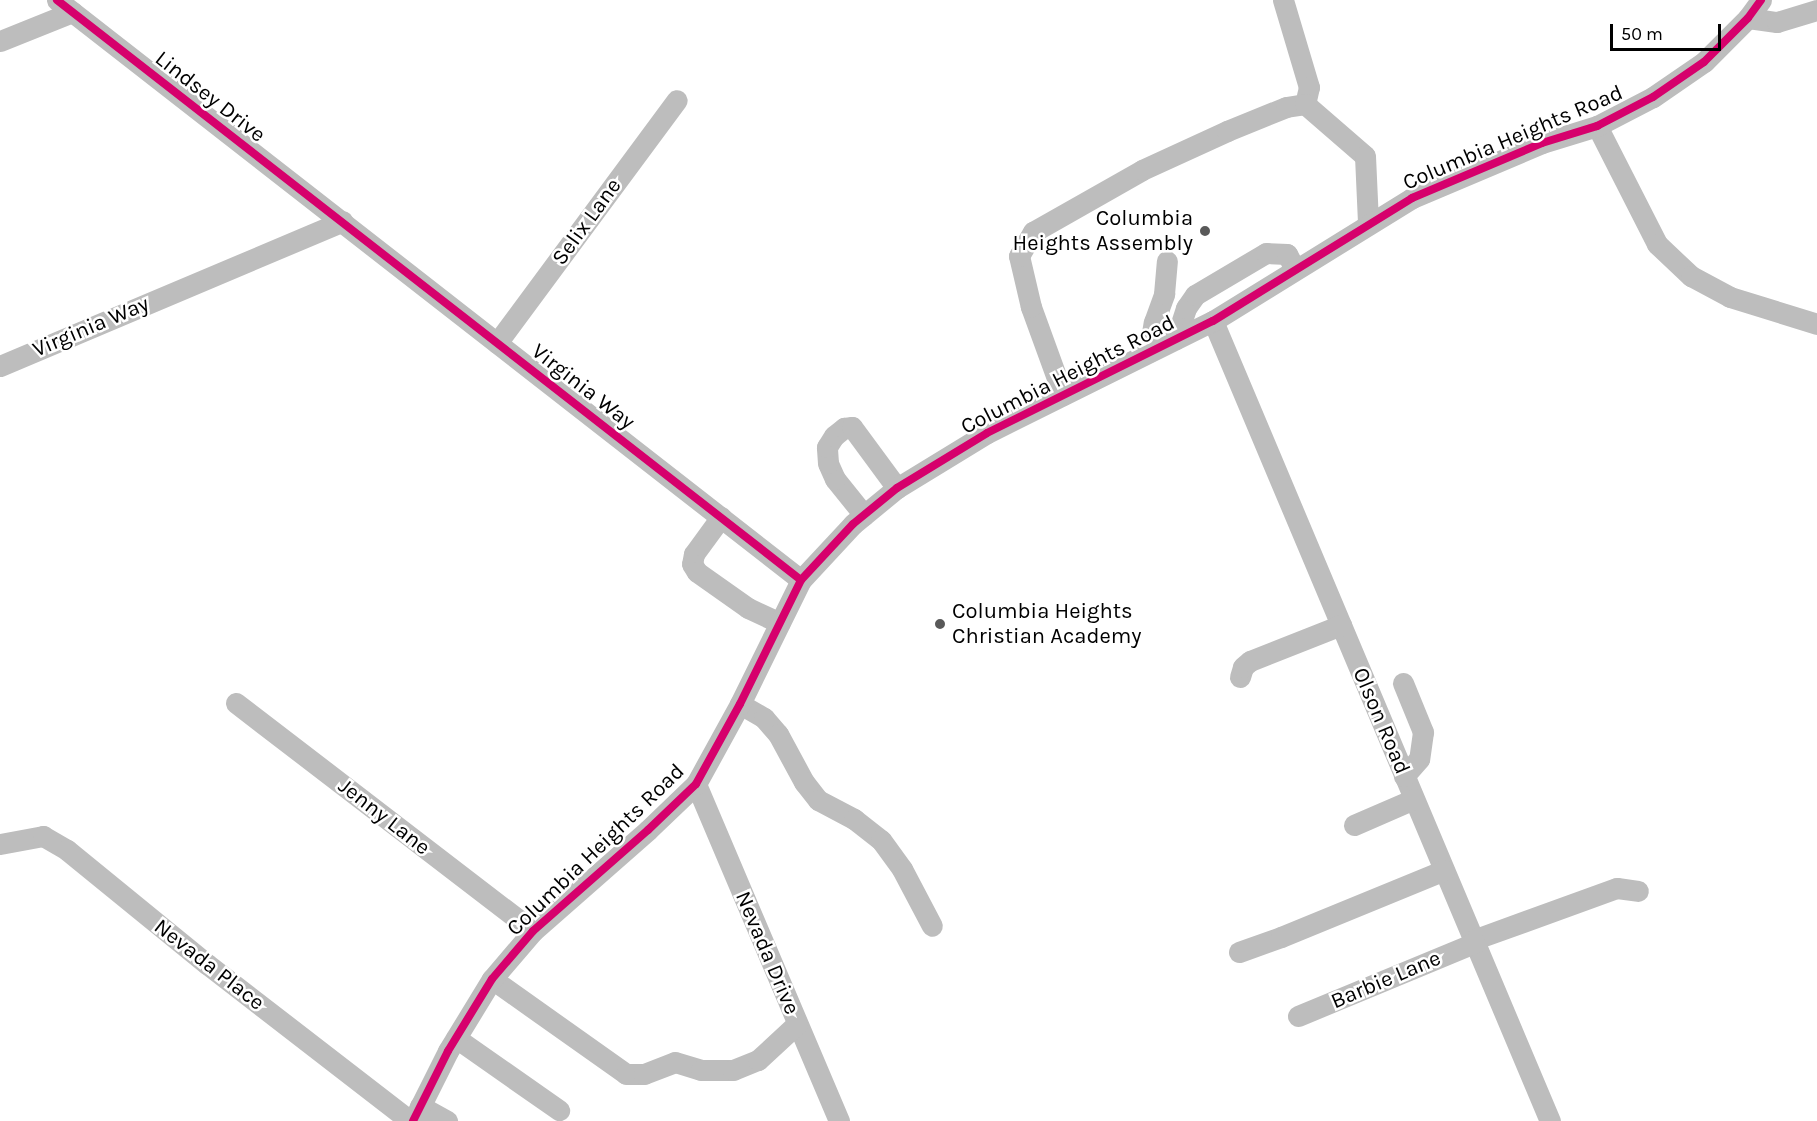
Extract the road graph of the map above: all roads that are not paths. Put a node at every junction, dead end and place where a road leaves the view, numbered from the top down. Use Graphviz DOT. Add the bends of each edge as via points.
graph roads {
  1 [pos="1283,0"];
  2 [pos="1761,0"];
  3 [pos="64,6"];
  4 [pos="1817,10"];
  5 [pos="1748,18"];
  6 [pos="0,41"];
  7 [pos="677,100"];
  8 [pos="1305,104"];
  9 [pos="1597,126"];
  10 [pos="343,221"];
  11 [pos="1368,223"];
  12 [pos="1167,261"];
  13 [pos="1295,269"];
  14 [pos="1212,321"];
  15 [pos="1817,324"];
  16 [pos="1176,339"];
  17 [pos="497,343"];
  18 [pos="1149,352"];
  19 [pos="0,366"];
  20 [pos="1063,395"];
  21 [pos="897,488"];
  22 [pos="864,516"];
  23 [pos="721,517"];
  24 [pos="801,580"];
  25 [pos="780,623"];
  26 [pos="1341,625"];
  27 [pos="1240,677"];
  28 [pos="1403,683"];
  29 [pos="236,703"];
  30 [pos="740,704"];
  31 [pos="1404,776"];
  32 [pos="696,784"];
  33 [pos="1414,798"];
  34 [pos="1353,825"];
  35 [pos="0,844"];
  36 [pos="1444,870"];
  37 [pos="1638,891"];
  38 [pos="932,926"];
  39 [pos="532,931"];
  40 [pos="1474,942"];
  41 [pos="1239,952"];
  42 [pos="492,979"];
  43 [pos="1298,1016"];
  44 [pos="798,1024"];
  45 [pos="456,1038"];
  46 [pos="560,1110"];
  47 [pos="415,1116"];
  48 [pos="447,1121"];
  49 [pos="839,1121"];
  50 [pos="1550,1121"];
  1 -- 8 [label="street" via="1310,87"];
  2 -- 5 [label="street, Columbia Heights Road"];
  3 -- 6 [label="street, Lindsey Drive"];
  3 -- 10 [label="street, Lindsey Drive"];
  4 -- 5 [label="street" via="1777,22"];
  5 -- 9 [label="street, Columbia Heights Road" via="1704,62 1653,97"];
  7 -- 17 [label="street, Selix Lane"];
  8 -- 11 [label="street" via="1365,156"];
  8 -- 20 [label="street" via="1286,107 1142,170 1033,232 1019,256 1031,307"];
  9 -- 11 [label="street, Columbia Heights Road" via="1422,193"];
  9 -- 15 [label="street" via="1657,244 1691,276 1730,297"];
  10 -- 17 [label="street, Virginia Way"];
  10 -- 19 [label="street, Virginia Way"];
  11 -- 13 [label="street, Columbia Heights Road"];
  12 -- 18 [label="street" via="1164,294"];
  13 -- 14 [label="street, Columbia Heights Road"];
  13 -- 16 [label="street" via="1287,254 1266,253 1196,296 1186,308"];
  14 -- 16 [label="street, Columbia Heights Road"];
  14 -- 26 [label="street, Olson Road"];
  16 -- 18 [label="street, Columbia Heights Road"];
  17 -- 23 [label="street, Virginia Way"];
  18 -- 20 [label="street, Columbia Heights Road"];
  20 -- 21 [label="street, Columbia Heights Road" via="987,433"];
  21 -- 22 [label="street, Columbia Heights Road"];
  21 -- 22 [label="street" via="852,427 834,436 827,447 828,463 835,479"];
  22 -- 24 [label="street, Columbia Heights Road"];
  23 -- 24 [label="street, Virginia Way"];
  23 -- 25 [label="street" via="694,554 692,564 697,572 748,608"];
  24 -- 25 [label="street, Columbia Heights Road"];
  25 -- 30 [label="street, Columbia Heights Road"];
  26 -- 27 [label="street" via="1250,661"];
  26 -- 31 [label="street, Olson Road"];
  28 -- 31 [label="street" via="1423,732 1419,759"];
  29 -- 39 [label="street, Jenny Lane"];
  30 -- 32 [label="street, Columbia Heights Road"];
  30 -- 38 [label="street" via="764,717 818,800 855,819 881,840 902,869"];
  31 -- 33 [label="street, Olson Road"];
  32 -- 39 [label="street, Columbia Heights Road"];
  32 -- 44 [label="street, Nevada Drive"];
  33 -- 34 [label="street"];
  33 -- 36 [label="street, Olson Road"];
  35 -- 47 [label="street, Nevada Place" via="43,836 67,850 207,964"];
  36 -- 40 [label="street, Olson Road"];
  36 -- 41 [label="street"];
  37 -- 40 [label="street, Barbie Lane" via="1617,888"];
  39 -- 42 [label="street, Columbia Heights Road"];
  40 -- 43 [label="street, Barbie Lane"];
  40 -- 50 [label="street, Olson Road"];
  42 -- 44 [label="street" via="626,1074 644,1074 675,1062 701,1070 733,1070 758,1060"];
  42 -- 45 [label="street, Columbia Heights Road"];
  44 -- 49 [label="street, Nevada Drive"];
  45 -- 46 [label="street"];
  45 -- 47 [label="street, Columbia Heights Road"];
  47 -- 48 [label="street, Nevada Place"];
}
